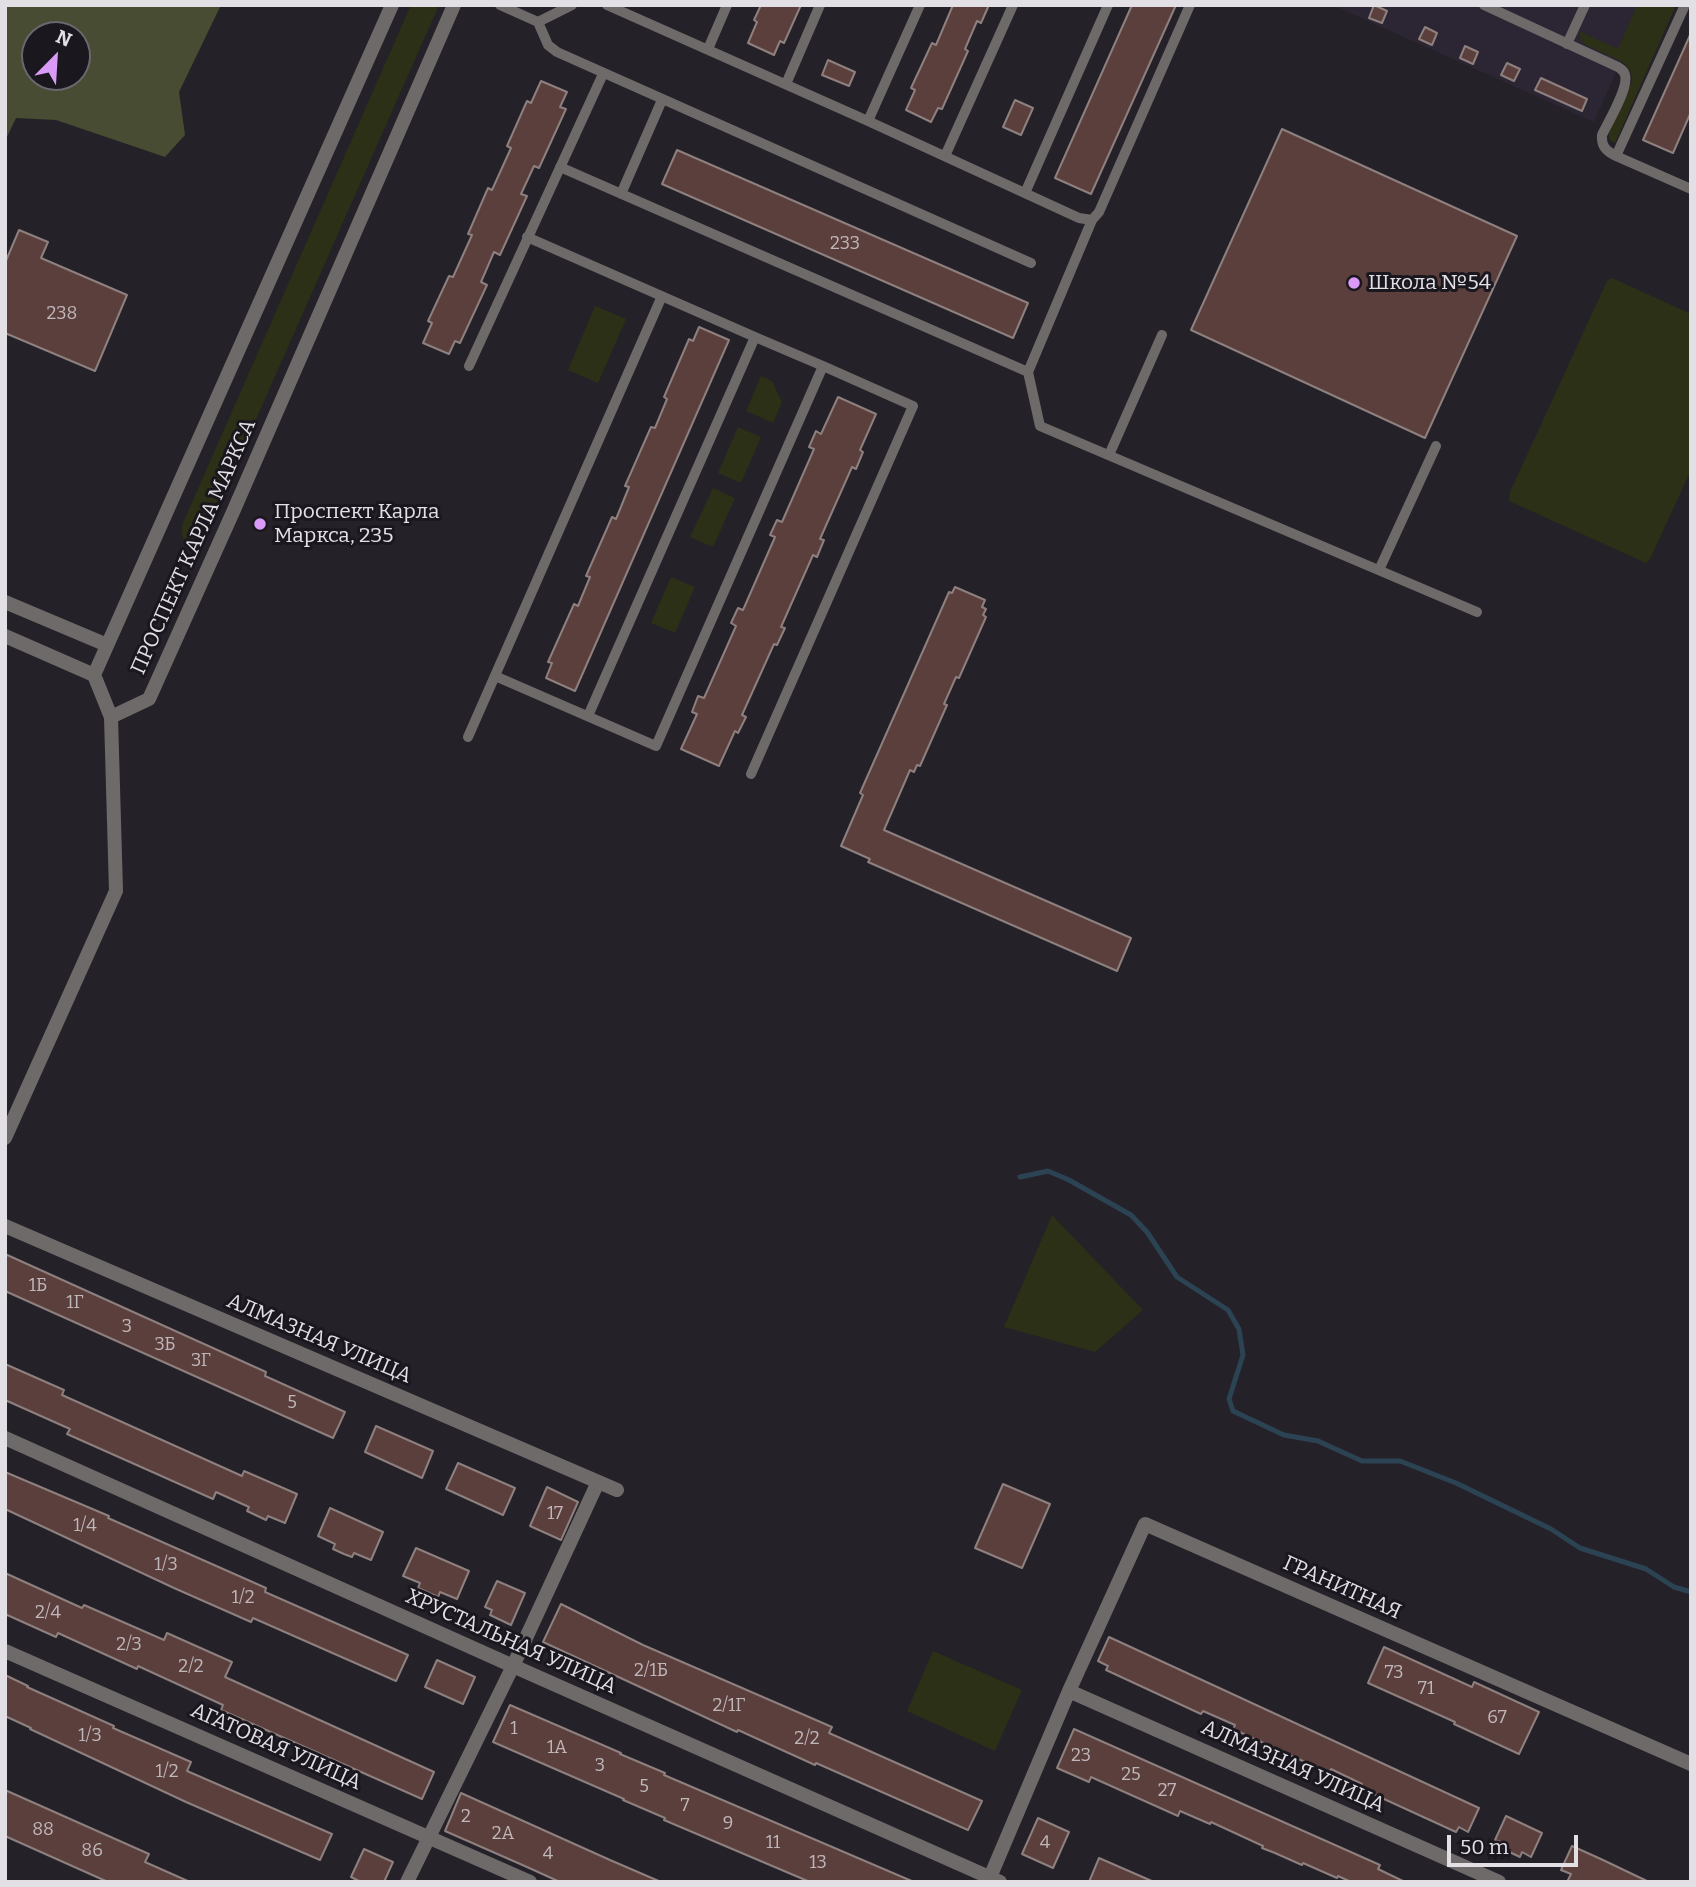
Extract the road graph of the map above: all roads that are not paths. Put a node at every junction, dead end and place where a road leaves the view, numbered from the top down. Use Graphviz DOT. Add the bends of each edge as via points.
graph roads {
  1 [pos="392,5"];
  2 [pos="454,5"];
  3 [pos="500,5"];
  4 [pos="572,5"];
  5 [pos="607,5"];
  6 [pos="640,5"];
  7 [pos="727,5"];
  8 [pos="820,5"];
  9 [pos="920,5"];
  10 [pos="1013,5"];
  11 [pos="1108,5"];
  12 [pos="1189,5"];
  13 [pos="1484,5"];
  14 [pos="1585,5"];
  15 [pos="1685,5"];
  16 [pos="635,17"];
  17 [pos="538,22"];
  18 [pos="1567,44"];
  19 [pos="708,49"];
  20 [pos="603,74"];
  21 [pos="786,84"];
  22 [pos="662,100"];
  23 [pos="868,121"];
  24 [pos="945,156"];
  25 [pos="1616,156"];
  26 [pos="559,167"];
  27 [pos="1690,185"];
  28 [pos="1026,193"];
  29 [pos="621,194"];
  30 [pos="1092,220"];
  31 [pos="527,237"];
  32 [pos="1031,263"];
  33 [pos="662,296"];
  34 [pos="1162,335"];
  35 [pos="755,337"];
  36 [pos="469,366"];
  37 [pos="823,366"];
  38 [pos="1028,372"];
  39 [pos="1436,446"];
  40 [pos="1109,455"];
  41 [pos="1379,570"];
  42 [pos="5,601"];
  43 [pos="1477,612"];
  44 [pos="5,636"];
  45 [pos="107,645"];
  46 [pos="94,675"];
  47 [pos="495,676"];
  48 [pos="588,716"];
  49 [pos="111,717"];
  50 [pos="468,737"];
  51 [pos="751,774"];
  52 [pos="5,1138"];
  53 [pos="5,1226"];
  54 [pos="5,1438"];
  55 [pos="598,1482"];
  56 [pos="617,1490"];
  57 [pos="5,1651"];
  58 [pos="513,1666"];
  59 [pos="1069,1691"];
  60 [pos="1691,1764"];
  61 [pos="428,1837"];
  62 [pos="993,1880"];
  63 [pos="407,1882"];
  64 [pos="530,1882"];
  65 [pos="1499,1882"];
  1 -- 45 [label="street, ПРОСПЕКТ КАРЛА МАРКСА"];
  2 -- 49 [label="street, ПРОСПЕКТ КАРЛА МАРКСА" via="149,699"];
  3 -- 17 [label="lane"];
  4 -- 17 [label="lane"];
  5 -- 16 [label="lane"];
  6 -- 16 [label="lane"];
  7 -- 19 [label="lane"];
  8 -- 21 [label="lane"];
  9 -- 23 [label="lane"];
  10 -- 24 [label="lane"];
  11 -- 28 [label="lane"];
  12 -- 30 [label="lane"];
  13 -- 18 [label="lane"];
  14 -- 18 [label="lane"];
  15 -- 25 [label="lane"];
  16 -- 19 [label="lane"];
  17 -- 20 [label="lane" via="548,45"];
  18 -- 25 [label="lane" via="1624,71 1625,87 1602,135 1604,147"];
  19 -- 21 [label="lane"];
  20 -- 22 [label="lane"];
  20 -- 26 [label="lane"];
  21 -- 23 [label="lane"];
  22 -- 29 [label="lane"];
  22 -- 32 [label="lane"];
  23 -- 24 [label="lane"];
  24 -- 28 [label="lane"];
  25 -- 27 [label="lane"];
  26 -- 29 [label="lane"];
  26 -- 31 [label="lane"];
  28 -- 30 [label="lane"];
  29 -- 38 [label="lane"];
  30 -- 38 [label="lane"];
  31 -- 33 [label="lane"];
  31 -- 36 [label="lane"];
  33 -- 35 [label="lane"];
  33 -- 47 [label="lane"];
  34 -- 40 [label="lane"];
  35 -- 37 [label="lane"];
  35 -- 48 [label="lane"];
  37 -- 48 [label="lane" via="656,746"];
  37 -- 51 [label="lane" via="913,406"];
  38 -- 40 [label="lane" via="1040,426"];
  39 -- 41 [label="lane"];
  40 -- 41 [label="lane"];
  41 -- 43 [label="lane"];
  42 -- 45 [label="street"];
  44 -- 46 [label="street"];
  45 -- 46 [label="street, ПРОСПЕКТ КАРЛА МАРКСА"];
  46 -- 49 [label="street"];
  47 -- 48 [label="lane"];
  47 -- 50 [label="lane"];
  49 -- 52 [label="street" via="116,891"];
  53 -- 55 [label="street, АЛМАЗНАЯ УЛИЦА"];
  54 -- 58 [label="street, ХРУСТАЛЬНАЯ УЛИЦА"];
  55 -- 56 [label="street, АЛМАЗНАЯ УЛИЦА"];
  55 -- 58 [label="street"];
  57 -- 61 [label="street, АГАТОВАЯ УЛИЦА"];
  58 -- 61 [label="street"];
  58 -- 62 [label="street, ХРУСТАЛЬНАЯ УЛИЦА"];
  59 -- 60 [label="street, ГРАНИТНАЯ" via="1145,1524"];
  59 -- 62 [label="street"];
  59 -- 65 [label="street, АЛМАЗНАЯ УЛИЦА"];
  61 -- 63 [label="street"];
  61 -- 64 [label="street, АГАТОВАЯ УЛИЦА"];
}
